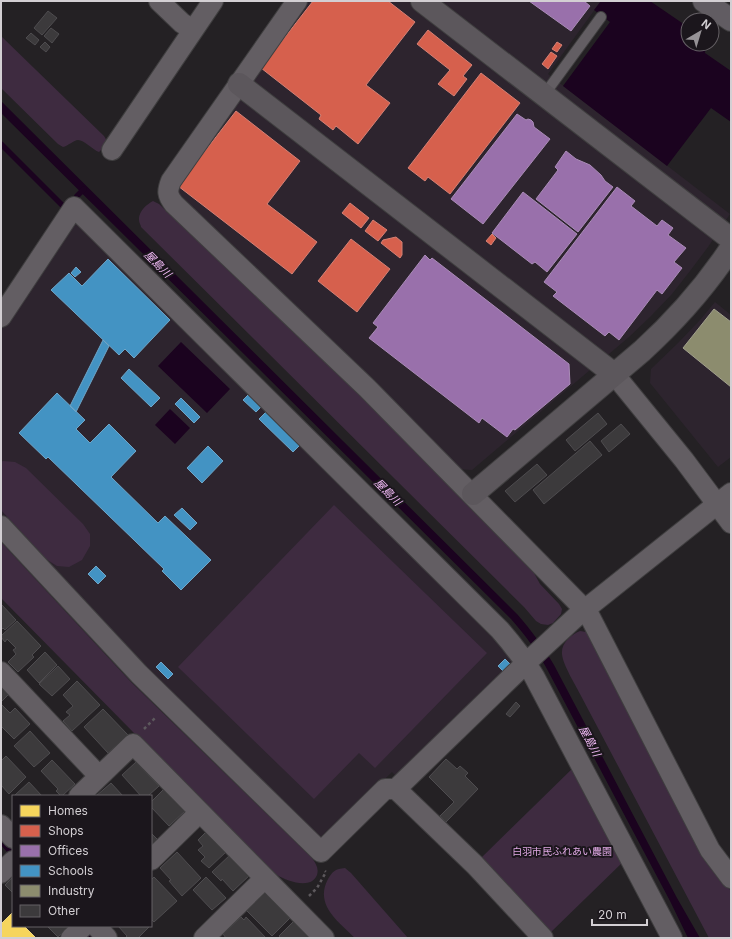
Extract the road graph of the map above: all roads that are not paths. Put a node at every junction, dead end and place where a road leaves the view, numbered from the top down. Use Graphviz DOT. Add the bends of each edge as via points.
graph roads {
  1 [pos="160,1"];
  2 [pos="213,1"];
  3 [pos="297,1"];
  4 [pos="422,1"];
  5 [pos="704,1"];
  6 [pos="601,17"];
  7 [pos="731,20"];
  8 [pos="193,30"];
  9 [pos="239,84"];
  10 [pos="544,95"];
  11 [pos="112,150"];
  12 [pos="731,239"];
  13 [pos="731,248"];
  14 [pos="1,317"];
  15 [pos="614,374"];
  16 [pos="473,494"];
  17 [pos="724,498"];
  18 [pos="731,523"];
  19 [pos="1,526"];
  20 [pos="585,610"];
  21 [pos="529,660"];
  22 [pos="1,672"];
  23 [pos="99,776"];
  24 [pos="396,789"];
  25 [pos="80,795"];
  26 [pos="200,812"];
  27 [pos="1,825"];
  28 [pos="12,837"];
  29 [pos="152,859"];
  30 [pos="12,862"];
  31 [pos="1,873"];
  32 [pos="265,878"];
  33 [pos="731,878"];
  34 [pos="83,927"];
  35 [pos="97,927"];
  36 [pos="71,938"];
  37 [pos="107,938"];
  38 [pos="204,938"];
  39 [pos="324,938"];
  40 [pos="544,938"];
  41 [pos="672,938"];
  1 -- 8 [label="street" via="182,23"];
  2 -- 8 [label="street"];
  3 -- 9 [label="street"];
  4 -- 10 [label="street"];
  5 -- 7 [label="highway"];
  6 -- 10 [label="lane"];
  8 -- 11 [label="street"];
  9 -- 15 [label="street"];
  9 -- 16 [label="street" via="172,181 168,189 169,197 343,364"];
  10 -- 12 [label="street"];
  13 -- 15 [label="street" via="686,307 659,335"];
  14 -- 21 [label="street" via="74,207"];
  15 -- 16 [label="street"];
  15 -- 17 [label="street" via="684,460"];
  16 -- 20 [label="street"];
  17 -- 18 [label="street"];
  17 -- 20 [label="street"];
  19 -- 24 [label="street" via="139,674 321,852 385,789"];
  20 -- 21 [label="street"];
  20 -- 33 [label="street" via="710,850"];
  21 -- 24 [label="street"];
  21 -- 41 [label="street" via="534,676"];
  22 -- 23 [label="street"];
  23 -- 25 [label="street"];
  23 -- 26 [label="street" via="133,744"];
  24 -- 40 [label="street" via="475,865"];
  26 -- 29 [label="street"];
  26 -- 32 [label="street"];
  27 -- 28 [label="street"];
  30 -- 31 [label="street"];
  32 -- 38 [label="street"];
  32 -- 39 [label="street"];
  34 -- 36 [label="street"];
  35 -- 37 [label="street"];
}
